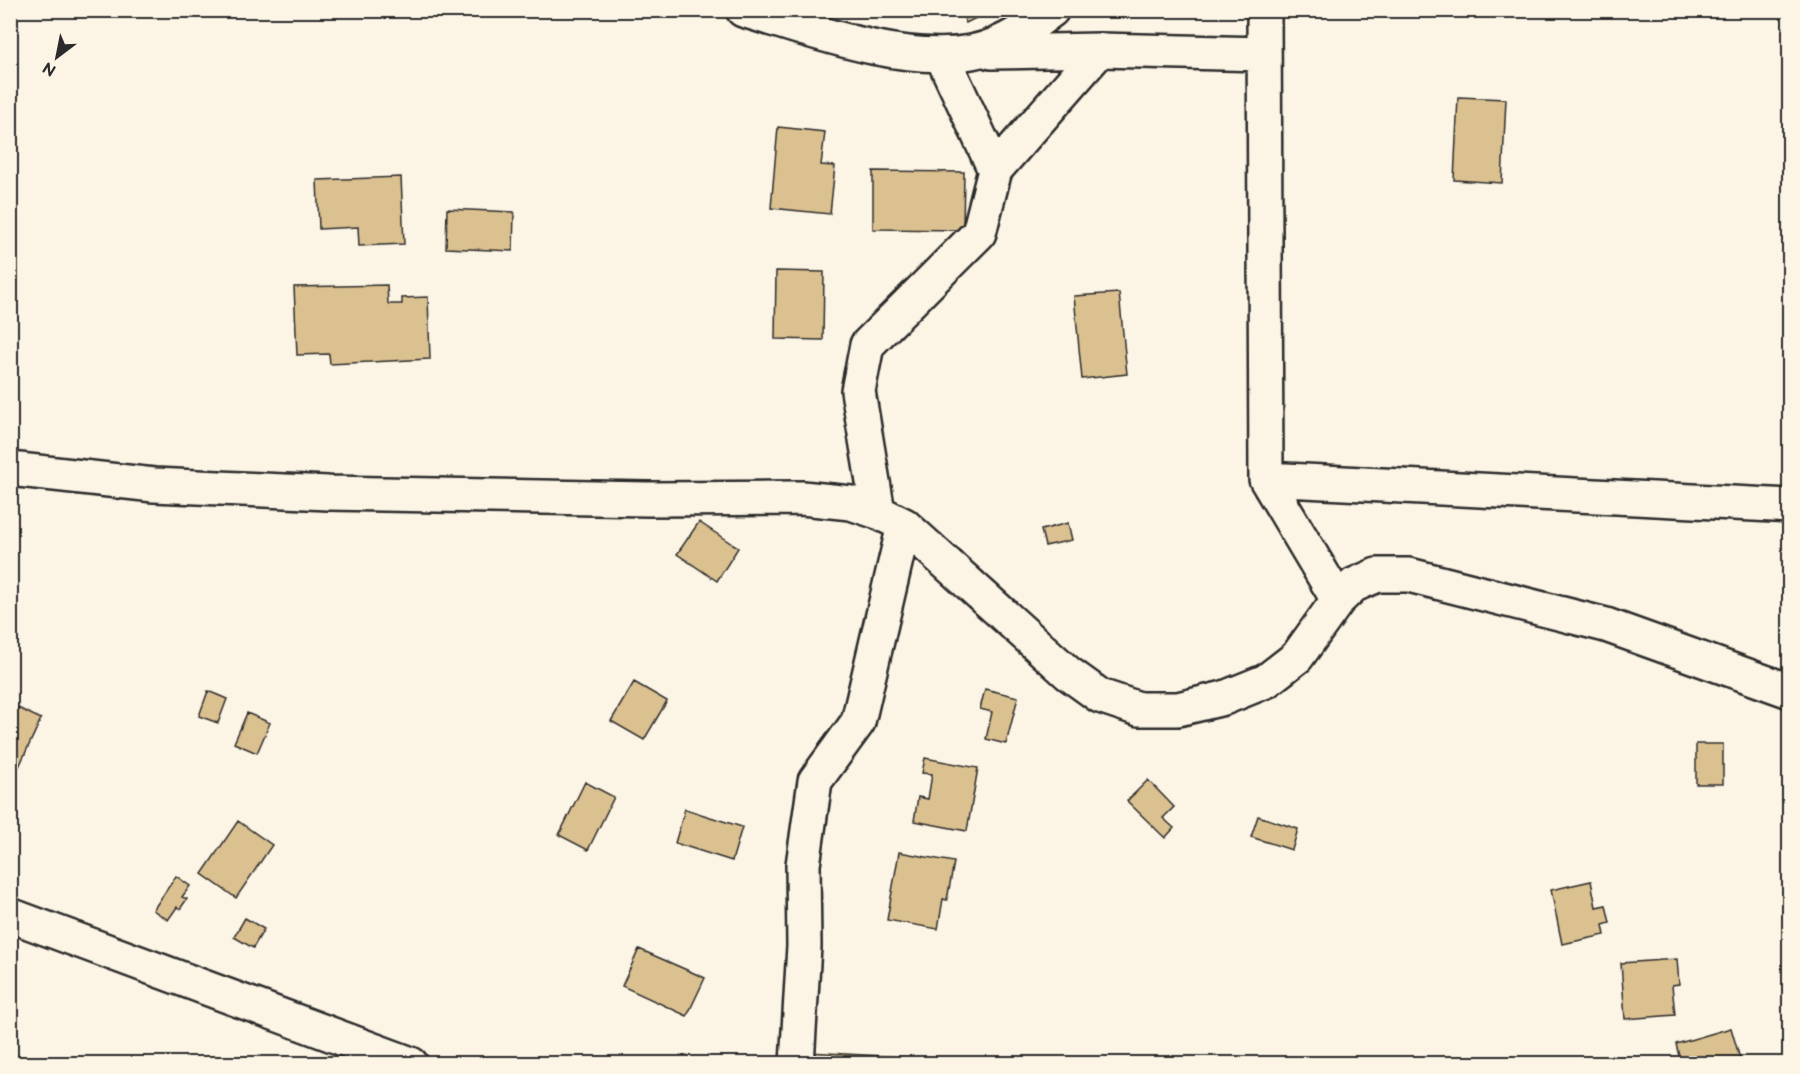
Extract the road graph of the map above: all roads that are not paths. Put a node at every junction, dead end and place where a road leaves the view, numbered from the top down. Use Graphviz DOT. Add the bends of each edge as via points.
graph roads {
  1 [pos="743,10"];
  2 [pos="1052,10"];
  3 [pos="1264,10"];
  4 [pos="1100,50"];
  5 [pos="957,54"];
  6 [pos="1264,54"];
  7 [pos="995,170"];
  8 [pos="10,469"];
  9 [pos="1266,479"];
  10 [pos="1790,506"];
  11 [pos="891,518"];
  12 [pos="1338,600"];
  13 [pos="1790,691"];
  14 [pos="10,915"];
  15 [pos="411,1064"];
  16 [pos="797,1064"];
  1 -- 5 [label="street" via="902,54"];
  2 -- 5 [label="street" via="1027,30"];
  3 -- 6 [label="street"];
  4 -- 5 [label="street"];
  4 -- 6 [label="street"];
  4 -- 7 [label="street"];
  5 -- 7 [label="street"];
  6 -- 9 [label="street"];
  7 -- 11 [label="street" via="979,233 867,345 858,391"];
  8 -- 11 [label="street" via="154,485 328,493 802,498 851,503"];
  9 -- 10 [label="street"];
  9 -- 12 [label="street"];
  11 -- 12 [label="street" via="1068,673 1100,696 1138,710 1178,709 1224,698 1266,681 1297,657"];
  11 -- 16 [label="street" via="858,722 815,781 803,865 804,946"];
  12 -- 13 [label="street" via="1354,585 1377,576 1409,575 1606,625"];
  14 -- 15 [label="street"];
}
